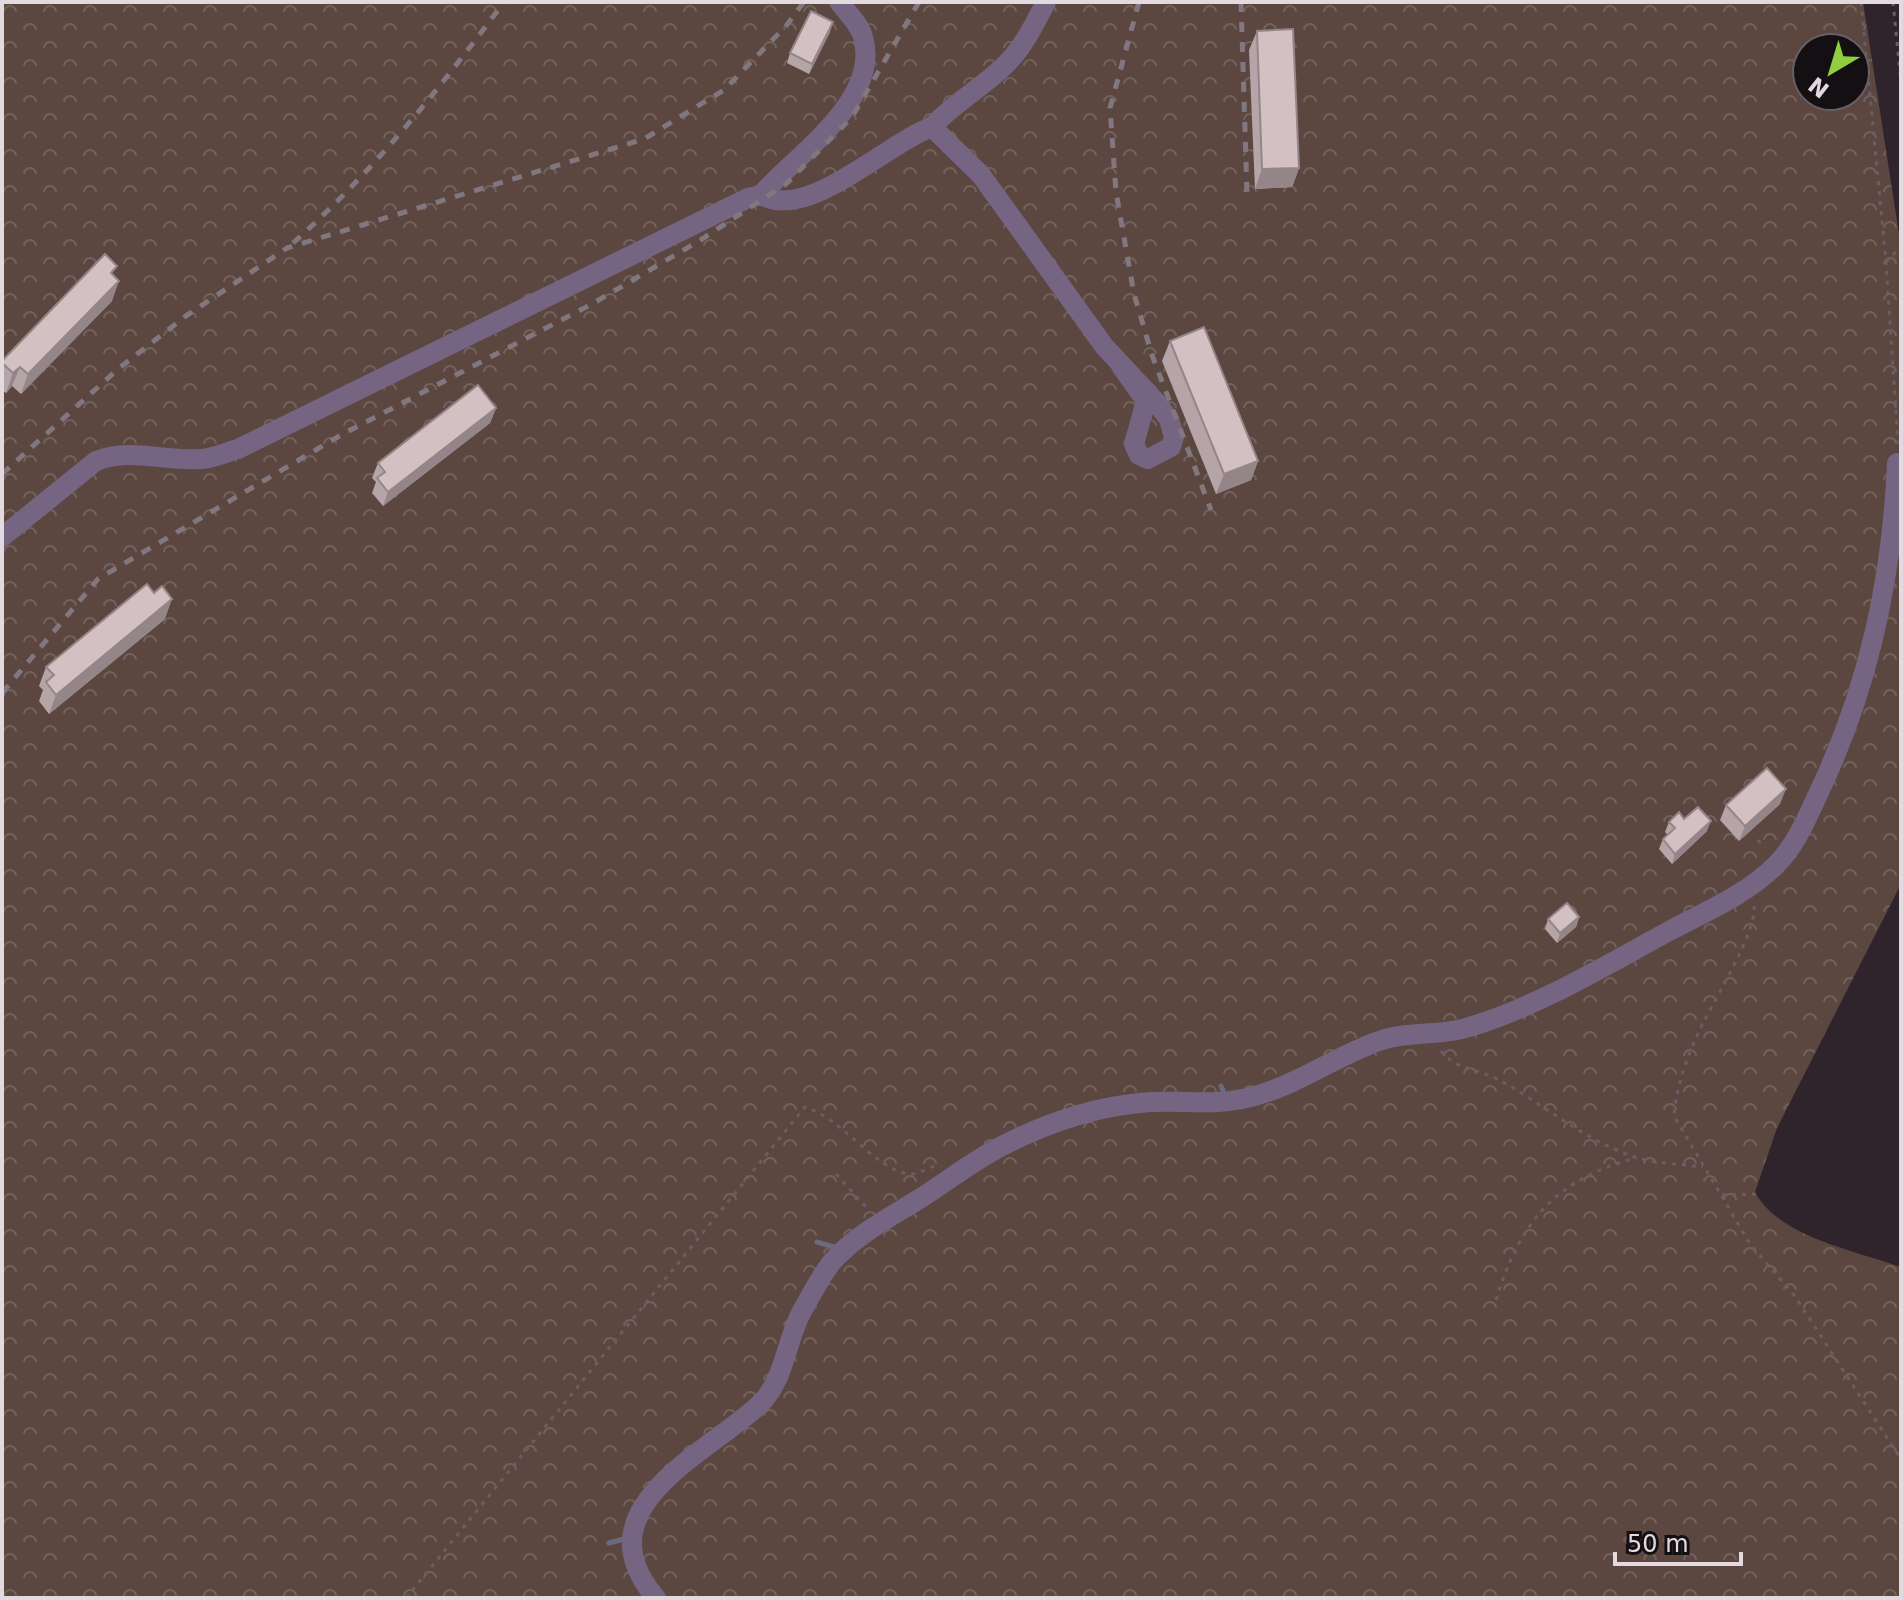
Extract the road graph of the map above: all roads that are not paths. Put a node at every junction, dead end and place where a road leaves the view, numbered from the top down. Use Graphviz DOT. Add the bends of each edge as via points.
graph roads {
  1 [pos="839,2"];
  2 [pos="1046,2"];
  3 [pos="932,127"];
  4 [pos="761,195"];
  5 [pos="1121,366"];
  6 [pos="1897,463"];
  7 [pos="2,537"];
  8 [pos="656,1598"];
  1 -- 4 [label="lane" via="863,35 867,64 856,91 832,124"];
  2 -- 3 [label="lane" via="1008,63"];
  3 -- 4 [label="lane" via="807,199 786,202"];
  3 -- 5 [label="lane" via="981,175"];
  4 -- 7 [label="lane" via="238,449 203,459 132,454 96,461"];
  6 -- 8 [label="lane" via="1894,538 1870,658 1838,753 1789,854 1750,886 1495,1018 1447,1033 1384,1039 1279,1089 1241,1099 1143,1102 1075,1113 1002,1146 857,1239 834,1260 790,1333 778,1379 763,1401 662,1479 639,1515 632,1543 637,1569"];
}
